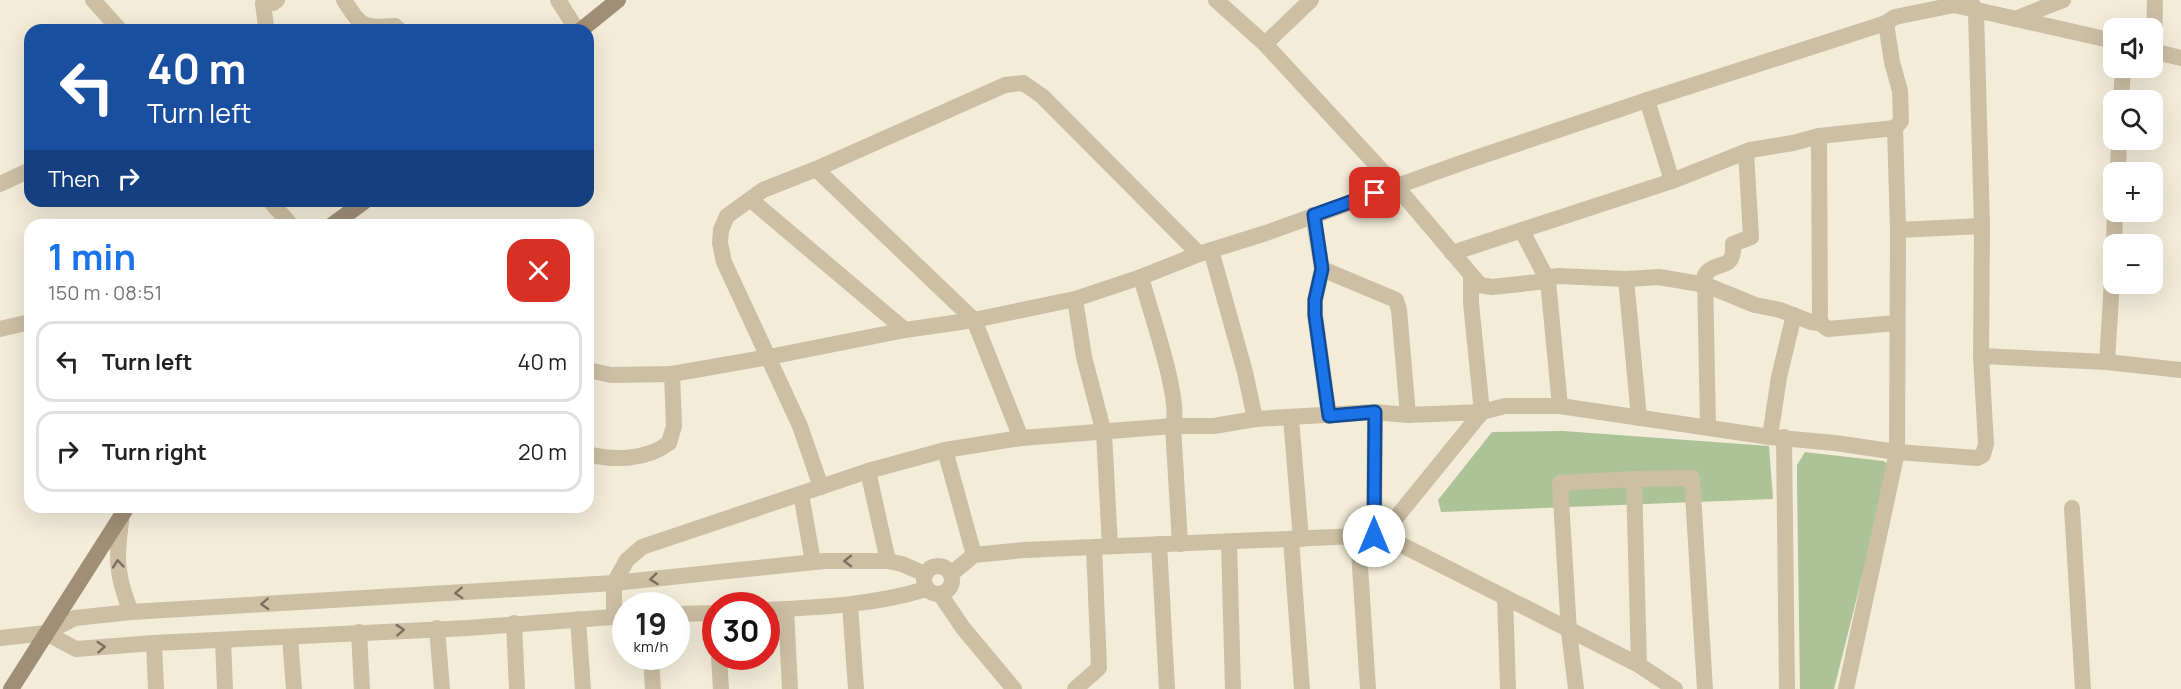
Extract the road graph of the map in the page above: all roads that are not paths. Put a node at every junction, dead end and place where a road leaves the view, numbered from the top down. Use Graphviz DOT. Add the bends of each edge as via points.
graph roads {
  1 [pos="93,0"];
  2 [pos="277,0"];
  3 [pos="344,0"];
  4 [pos="558,0"];
  5 [pos="618,0"];
  6 [pos="1216,0"];
  7 [pos="1311,0"];
  8 [pos="2063,0"];
  9 [pos="2155,0"];
  10 [pos="1973,5"];
  11 [pos="2154,18"];
  12 [pos="2014,19"];
  13 [pos="1886,23"];
  14 [pos="115,24"];
  15 [pos="266,24"];
  16 [pos="363,24"];
  17 [pos="575,24"];
  18 [pos="587,24"];
  19 [pos="2103,39"];
  20 [pos="1264,44"];
  21 [pos="2163,54"];
  22 [pos="2181,58"];
  23 [pos="1647,100"];
  24 [pos="1895,128"];
  25 [pos="1819,136"];
  26 [pos="1746,152"];
  27 [pos="816,169"];
  28 [pos="24,173"];
  29 [pos="1672,181"];
  30 [pos="0,184"];
  31 [pos="1395,186"];
  32 [pos="751,200"];
  33 [pos="275,207"];
  34 [pos="357,207"];
  35 [pos="1314,215"];
  36 [pos="286,219"];
  37 [pos="340,219"];
  38 [pos="1983,226"];
  39 [pos="1898,230"];
  40 [pos="1522,231"];
  41 [pos="1205,252"];
  42 [pos="1452,253"];
  43 [pos="1322,269"];
  44 [pos="1471,276"];
  45 [pos="1141,277"];
  46 [pos="1626,279"];
  47 [pos="1548,281"];
  48 [pos="1706,285"];
  49 [pos="2111,294"];
  50 [pos="1075,299"];
  51 [pos="1794,315"];
  52 [pos="974,320"];
  53 [pos="1820,322"];
  54 [pos="24,323"];
  55 [pos="1896,323"];
  56 [pos="0,329"];
  57 [pos="905,330"];
  58 [pos="1981,356"];
  59 [pos="769,357"];
  60 [pos="2107,362"];
  61 [pos="2181,370"];
  62 [pos="594,371"];
  63 [pos="672,374"];
  64 [pos="1560,406"];
  65 [pos="1375,412"];
  66 [pos="1482,412"];
  67 [pos="1408,415"];
  68 [pos="1329,416"];
  69 [pos="1291,418"];
  70 [pos="1639,418"];
  71 [pos="1256,419"];
  72 [pos="1173,426"];
  73 [pos="1708,427"];
  74 [pos="1104,433"];
  75 [pos="1777,437"];
  76 [pos="1021,438"];
  77 [pos="945,450"];
  78 [pos="1897,452"];
  79 [pos="594,455"];
  80 [pos="868,471"];
  81 [pos="1634,479"];
  82 [pos="821,487"];
  83 [pos="801,494"];
  84 [pos="2072,508"];
  85 [pos="123,513"];
  86 [pos="124,513"];
  87 [pos="1372,535"];
  88 [pos="1296,539"];
  89 [pos="1229,542"];
  90 [pos="1159,544"];
  91 [pos="1180,544"];
  92 [pos="1102,547"];
  93 [pos="974,555"];
  94 [pos="888,561"];
  95 [pos="813,562"];
  96 [pos="951,574"];
  97 [pos="614,584"];
  98 [pos="930,586"];
  99 [pos="616,592"];
  100 [pos="1505,597"];
  101 [pos="850,605"];
  102 [pos="780,609"];
  103 [pos="786,609"];
  104 [pos="131,612"];
  105 [pos="612,617"];
  106 [pos="579,619"];
  107 [pos="513,624"];
  108 [pos="437,628"];
  109 [pos="358,632"];
  110 [pos="1569,632"];
  111 [pos="46,633"];
  112 [pos="0,638"];
  113 [pos="290,638"];
  114 [pos="223,641"];
  115 [pos="154,643"];
  116 [pos="1639,665"];
  117 [pos="652,670"];
  118 [pos="720,670"];
  119 [pos="12,689"];
  120 [pos="156,689"];
  121 [pos="225,689"];
  122 [pos="294,689"];
  123 [pos="362,689"];
  124 [pos="441,689"];
  125 [pos="517,689"];
  126 [pos="583,689"];
  127 [pos="653,689"];
  128 [pos="721,689"];
  129 [pos="790,689"];
  130 [pos="856,689"];
  131 [pos="1014,689"];
  132 [pos="1076,689"];
  133 [pos="1167,689"];
  134 [pos="1233,689"];
  135 [pos="1302,689"];
  136 [pos="1368,689"];
  137 [pos="1508,689"];
  138 [pos="1576,689"];
  139 [pos="1675,689"];
  140 [pos="1705,689"];
  141 [pos="1787,689"];
  142 [pos="1846,689"];
  143 [pos="2083,689"];
  1 -- 14 [label="street"];
  2 -- 15 [label="street" via="263,3"];
  3 -- 16 [label="street"];
  4 -- 17 [label="street"];
  5 -- 18 [label="main road"];
  6 -- 20 [label="street"];
  7 -- 20 [label="street"];
  8 -- 12 [label="street"];
  9 -- 11 [label="street"];
  10 -- 12 [label="street"];
  10 -- 13 [label="street" via="1894,17"];
  10 -- 38 [label="street"];
  12 -- 19 [label="street"];
  13 -- 23 [label="street"];
  13 -- 24 [label="street" via="1900,91 1901,121"];
  20 -- 31 [label="street"];
  21 -- 22 [label="street"];
  23 -- 29 [label="street"];
  23 -- 31 [label="street"];
  24 -- 25 [label="street"];
  24 -- 39 [label="street"];
  25 -- 26 [label="street"];
  25 -- 53 [label="street"];
  26 -- 29 [label="street"];
  26 -- 48 [label="street" via="1751,237 1733,244 1730,262 1708,271"];
  27 -- 32 [label="street" via="763,190"];
  27 -- 41 [label="street" via="1005,85 1023,83 1042,96"];
  27 -- 52 [label="street"];
  28 -- 30 [label="street"];
  29 -- 40 [label="street"];
  31 -- 35 [label="street"];
  31 -- 42 [label="street"];
  32 -- 57 [label="street"];
  32 -- 59 [label="street" via="727,216 720,230 720,243 724,262"];
  33 -- 36 [label="street"];
  34 -- 37 [label="main road"];
  35 -- 41 [label="street"];
  35 -- 43 [label="street"];
  38 -- 39 [label="street"];
  38 -- 58 [label="street"];
  39 -- 55 [label="street"];
  40 -- 42 [label="street"];
  40 -- 47 [label="street"];
  41 -- 45 [label="street"];
  41 -- 71 [label="street" via="1245,372"];
  42 -- 44 [label="street"];
  43 -- 67 [label="street" via="1396,300"];
  43 -- 68 [label="street" via="1315,315"];
  44 -- 47 [label="street" via="1480,285 1492,287"];
  44 -- 66 [label="street"];
  45 -- 50 [label="street"];
  45 -- 72 [label="street" via="1175,397"];
  46 -- 47 [label="street" via="1559,276"];
  46 -- 48 [label="street" via="1659,277"];
  46 -- 70 [label="street"];
  47 -- 64 [label="street"];
  48 -- 51 [label="street" via="1755,305"];
  48 -- 73 [label="street"];
  49 -- 60 [label="street"];
  50 -- 52 [label="street"];
  50 -- 74 [label="street" via="1084,357"];
  51 -- 53 [label="street"];
  51 -- 75 [label="street" via="1779,377"];
  52 -- 57 [label="street"];
  52 -- 76 [label="street"];
  53 -- 55 [label="street" via="1839,329"];
  54 -- 56 [label="street"];
  55 -- 78 [label="street"];
  57 -- 59 [label="street"];
  58 -- 60 [label="street"];
  58 -- 78 [label="street" via="1986,444 1983,454 1972,459"];
  59 -- 63 [label="street"];
  59 -- 82 [label="street" via="800,426"];
  60 -- 61 [label="street"];
  62 -- 63 [label="street" via="611,375"];
  63 -- 79 [label="street" via="674,426 669,442 625,458"];
  64 -- 66 [label="street" via="1505,406"];
  64 -- 70 [label="street"];
  65 -- 67 [label="street"];
  65 -- 68 [label="street"];
  65 -- 87 [label="street"];
  66 -- 67 [label="street"];
  66 -- 87 [label="street"];
  68 -- 69 [label="street"];
  69 -- 71 [label="street"];
  69 -- 88 [label="street"];
  70 -- 73 [label="street"];
  71 -- 72 [label="street" via="1214,426"];
  72 -- 74 [label="street"];
  72 -- 91 [label="street"];
  73 -- 75 [label="street"];
  74 -- 76 [label="street"];
  74 -- 92 [label="street"];
  75 -- 78 [label="street"];
  75 -- 141 [label="street"];
  76 -- 77 [label="street"];
  77 -- 80 [label="street"];
  77 -- 93 [label="street"];
  78 -- 142 [label="street"];
  80 -- 82 [label="street"];
  80 -- 94 [label="street"];
  81 -- 110 [label="street" via="1560,483"];
  81 -- 116 [label="street"];
  81 -- 140 [label="street" via="1692,478"];
  82 -- 83 [label="street"];
  83 -- 95 [label="street"];
  83 -- 97 [label="street" via="642,547 627,560"];
  84 -- 143 [label="street"];
  85 -- 111 [label="main road"];
  104 -- 86 [label="street, one-way" via="117,569"];
  87 -- 88 [label="street"];
  87 -- 100 [label="street"];
  87 -- 136 [label="street"];
  88 -- 89 [label="street"];
  88 -- 135 [label="street"];
  89 -- 91 [label="street"];
  89 -- 134 [label="street"];
  90 -- 91 [label="street"];
  90 -- 92 [label="street"];
  90 -- 133 [label="street"];
  92 -- 93 [label="street"];
  92 -- 132 [label="street" via="1099,668"];
  93 -- 96 [label="street"];
  94 -- 95 [label="street, one-way"];
  94 -- 98 [label="street" via="902,564"];
  95 -- 97 [label="street, one-way"];
  96 -- 98 [label="street" via="949,589"];
  96 -- 98 [label="street" via="944,567 933,566"];
  97 -- 99 [label="street"];
  97 -- 104 [label="street, one-way"];
  98 -- 101 [label="street"];
  98 -- 131 [label="street"];
  100 -- 110 [label="street"];
  100 -- 137 [label="street"];
  101 -- 103 [label="street"];
  101 -- 130 [label="street"];
  102 -- 103 [label="street"];
  103 -- 129 [label="street"];
  104 -- 111 [label="street" via="75,618"];
  105 -- 106 [label="street"];
  106 -- 107 [label="street"];
  106 -- 126 [label="street"];
  107 -- 108 [label="street"];
  107 -- 125 [label="street"];
  109 -- 108 [label="street, one-way"];
  108 -- 124 [label="street"];
  109 -- 113 [label="street"];
  109 -- 123 [label="street"];
  110 -- 116 [label="street"];
  110 -- 138 [label="street"];
  111 -- 112 [label="street"];
  111 -- 115 [label="street, one-way" via="76,649"];
  111 -- 119 [label="main road"];
  113 -- 114 [label="street"];
  113 -- 122 [label="street"];
  114 -- 115 [label="street"];
  114 -- 121 [label="street"];
  115 -- 120 [label="street"];
  116 -- 139 [label="street"];
  117 -- 127 [label="street"];
  118 -- 128 [label="street"];
}
